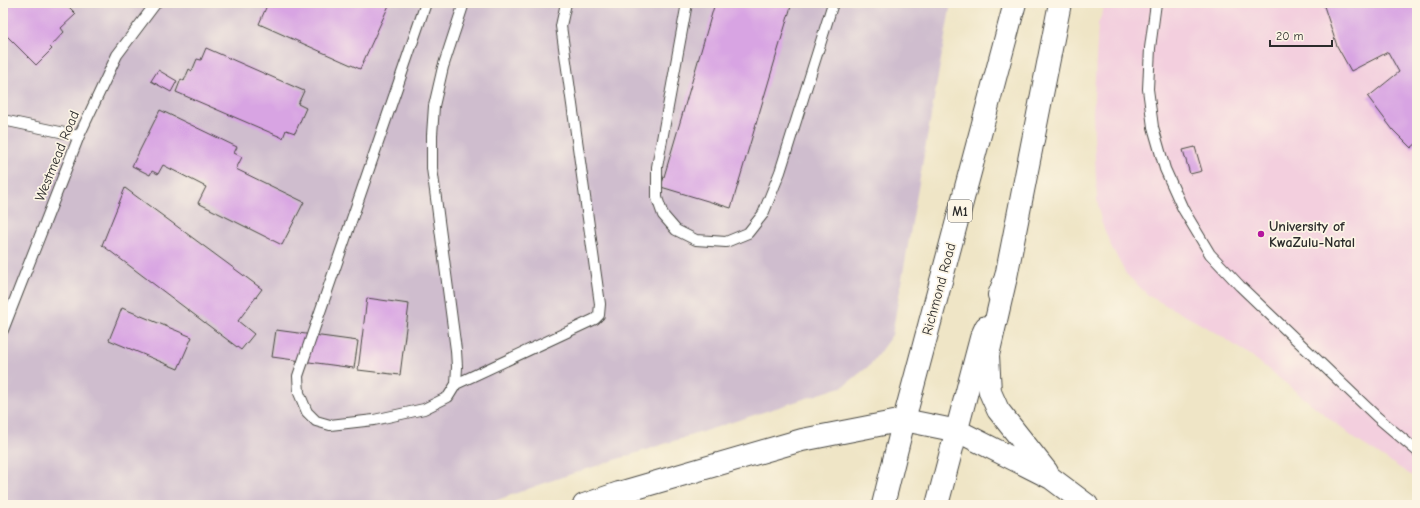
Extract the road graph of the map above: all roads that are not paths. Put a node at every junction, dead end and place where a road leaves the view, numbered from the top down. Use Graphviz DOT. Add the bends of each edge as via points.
graph roads {
  1 [pos="156,3"];
  2 [pos="426,3"];
  3 [pos="464,3"];
  4 [pos="566,3"];
  5 [pos="687,3"];
  6 [pos="833,3"];
  7 [pos="1015,3"];
  8 [pos="1060,3"];
  9 [pos="1156,3"];
  10 [pos="3,120"];
  11 [pos="79,136"];
  12 [pos="1006,277"];
  13 [pos="3,330"];
  14 [pos="456,384"];
  15 [pos="904,420"];
  16 [pos="958,431"];
  17 [pos="1417,451"];
  18 [pos="1051,478"];
  19 [pos="584,505"];
  20 [pos="883,505"];
  21 [pos="937,505"];
  22 [pos="1087,505"];
  1 -- 11 [label="lane, Westmead Road" via="117,55"];
  2 -- 14 [label="lane" via="298,376 299,393 307,412 316,421 330,425 424,410 448,397"];
  3 -- 14 [label="lane" via="443,67 434,106 432,135 432,168 456,350"];
  4 -- 14 [label="lane" via="561,26 600,304 599,315 596,319"];
  5 -- 6 [label="lane" via="657,167 657,198 663,215 676,230 696,240 726,242 748,233 763,214 780,172"];
  7 -- 15 [label="highway, Richmond Road / M1"];
  8 -- 12 [label="highway"];
  9 -- 17 [label="lane" via="1148,89 1153,127 1165,168 1183,209 1210,254 1240,286 1377,417"];
  10 -- 11 [label="lane"];
  11 -- 13 [label="lane, Westmead Road"];
  12 -- 16 [label="highway" via="982,338"];
  12 -- 18 [label="highway" via="988,356 990,392 998,410"];
  15 -- 16 [label="highway"];
  15 -- 19 [label="highway" via="802,440"];
  15 -- 20 [label="highway, Richmond Road / M1"];
  16 -- 18 [label="highway"];
  16 -- 21 [label="highway"];
  18 -- 22 [label="highway"];
}
